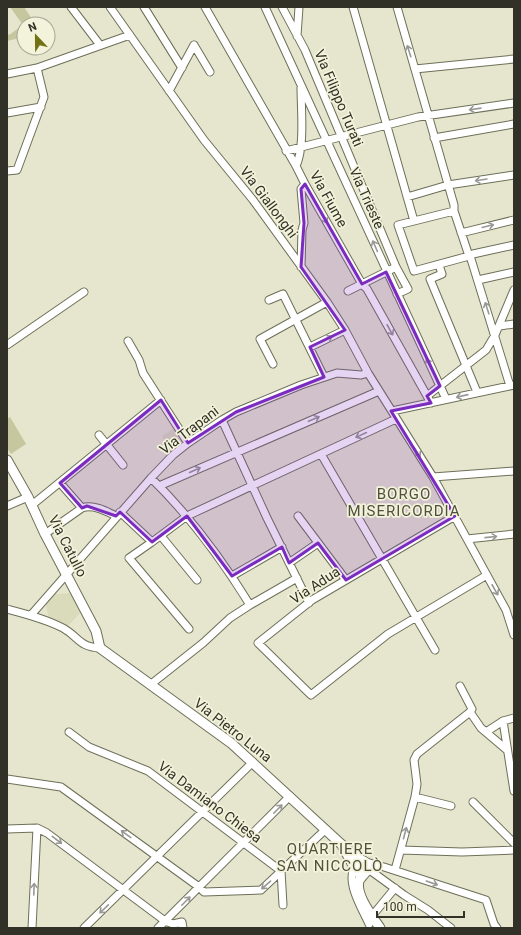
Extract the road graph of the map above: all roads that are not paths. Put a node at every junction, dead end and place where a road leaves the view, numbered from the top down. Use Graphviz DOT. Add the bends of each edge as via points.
graph roads {
  1 [pos="71,7"];
  2 [pos="144,7"];
  3 [pos="205,7"];
  4 [pos="265,7"];
  5 [pos="282,7"];
  6 [pos="299,7"];
  7 [pos="353,7"];
  8 [pos="397,7"];
  9 [pos="112,8"];
  10 [pos="130,35"];
  11 [pos="297,36"];
  12 [pos="100,45"];
  13 [pos="514,59"];
  14 [pos="37,68"];
  15 [pos="182,68"];
  16 [pos="415,69"];
  17 [pos="210,72"];
  18 [pos="7,74"];
  19 [pos="301,84"];
  20 [pos="169,91"];
  21 [pos="514,103"];
  22 [pos="41,107"];
  23 [pos="7,113"];
  24 [pos="427,116"];
  25 [pos="514,124"];
  26 [pos="386,126"];
  27 [pos="341,137"];
  28 [pos="434,138"];
  29 [pos="326,140"];
  30 [pos="301,147"];
  31 [pos="286,151"];
  32 [pos="296,166"];
  33 [pos="7,171"];
  34 [pos="514,175"];
  35 [pos="304,184"];
  36 [pos="448,186"];
  37 [pos="407,196"];
  38 [pos="454,211"];
  39 [pos="514,220"];
  40 [pos="414,221"];
  41 [pos="461,233"];
  42 [pos="514,245"];
  43 [pos="469,256"];
  44 [pos="439,265"];
  45 [pos="301,267"];
  46 [pos="396,267"];
  47 [pos="386,272"];
  48 [pos="514,272"];
  49 [pos="478,280"];
  50 [pos="362,284"];
  51 [pos="514,290"];
  52 [pos="348,291"];
  53 [pos="84,292"];
  54 [pos="397,294"];
  55 [pos="269,300"];
  56 [pos="327,302"];
  57 [pos="511,305"];
  58 [pos="296,319"];
  59 [pos="514,324"];
  60 [pos="500,326"];
  61 [pos="345,330"];
  62 [pos="495,336"];
  63 [pos="128,341"];
  64 [pos="7,345"];
  65 [pos="310,347"];
  66 [pos="273,364"];
  67 [pos="466,365"];
  68 [pos="368,373"];
  69 [pos="324,377"];
  70 [pos="512,385"];
  71 [pos="440,386"];
  72 [pos="379,391"];
  73 [pos="477,392"];
  74 [pos="429,399"];
  75 [pos="446,399"];
  76 [pos="161,400"];
  77 [pos="392,411"];
  78 [pos="396,419"];
  79 [pos="222,420"];
  80 [pos="99,435"];
  81 [pos="188,443"];
  82 [pos="107,444"];
  83 [pos="237,452"];
  84 [pos="321,454"];
  85 [pos="7,460"];
  86 [pos="123,465"];
  87 [pos="514,471"];
  88 [pos="433,477"];
  89 [pos="151,478"];
  90 [pos="60,483"];
  91 [pos="252,485"];
  92 [pos="159,486"];
  93 [pos="30,501"];
  94 [pos="7,506"];
  95 [pos="82,508"];
  96 [pos="118,514"];
  97 [pos="187,516"];
  98 [pos="298,516"];
  99 [pos="455,516"];
  100 [pos="45,534"];
  101 [pos="514,534"];
  102 [pos="161,536"];
  103 [pos="468,539"];
  104 [pos="152,542"];
  105 [pos="318,543"];
  106 [pos="282,547"];
  107 [pos="382,559"];
  108 [pos="289,563"];
  109 [pos="66,574"];
  110 [pos="487,575"];
  111 [pos="232,576"];
  112 [pos="297,578"];
  113 [pos="197,580"];
  114 [pos="346,580"];
  115 [pos="309,603"];
  116 [pos="250,605"];
  117 [pos="514,607"];
  118 [pos="7,609"];
  119 [pos="506,610"];
  120 [pos="31,615"];
  121 [pos="416,617"];
  122 [pos="189,629"];
  123 [pos="514,635"];
  124 [pos="100,648"];
  125 [pos="435,650"];
  126 [pos="150,685"];
  127 [pos="460,686"];
  128 [pos="470,712"];
  129 [pos="514,718"];
  130 [pos="503,721"];
  131 [pos="69,732"];
  132 [pos="486,732"];
  133 [pos="507,750"];
  134 [pos="253,762"];
  135 [pos="7,779"];
  136 [pos="514,791"];
  137 [pos="290,796"];
  138 [pos="415,797"];
  139 [pos="473,802"];
  140 [pos="451,806"];
  141 [pos="202,812"];
  142 [pos="37,828"];
  143 [pos="7,829"];
  144 [pos="325,830"];
  145 [pos="244,843"];
  146 [pos="514,843"];
  147 [pos="401,850"];
  148 [pos="514,850"];
  149 [pos="157,857"];
  150 [pos="363,868"];
  151 [pos="395,870"];
  152 [pos="281,872"];
  153 [pos="199,887"];
  154 [pos="395,888"];
  155 [pos="123,890"];
  156 [pos="283,905"];
  157 [pos="165,922"];
  158 [pos="372,923"];
  159 [pos="32,928"];
  160 [pos="84,928"];
  161 [pos="158,928"];
  162 [pos="183,928"];
  163 [pos="451,928"];
  164 [pos="497,928"];
  1 -- 12 [label="street"];
  2 -- 15 [label="street"];
  3 -- 31 [label="street, Via Fiume"];
  4 -- 19 [label="street, Via Trieste"];
  5 -- 11 [label="street, Via Filippo Turati"];
  6 -- 11 [label="street"];
  7 -- 26 [label="street"];
  16 -- 8 [label="street, one-way"];
  9 -- 10 [label="street, Via Giallonghi"];
  10 -- 12 [label="street"];
  10 -- 20 [label="street, Via Giallonghi"];
  11 -- 27 [label="street, Via Filippo Turati"];
  12 -- 14 [label="street"];
  13 -- 16 [label="street"];
  14 -- 18 [label="street"];
  14 -- 22 [label="street" via="44,97"];
  15 -- 17 [label="street" via="194,45"];
  15 -- 20 [label="street"];
  16 -- 24 [label="street"];
  19 -- 29 [label="street, Via Trieste"];
  19 -- 30 [label="street"];
  20 -- 45 [label="street, Via Giallonghi"];
  21 -- 24 [label="street, one-way"];
  22 -- 23 [label="street"];
  22 -- 33 [label="street" via="17,170"];
  24 -- 26 [label="street"];
  24 -- 28 [label="street"];
  25 -- 28 [label="street"];
  26 -- 27 [label="street"];
  26 -- 37 [label="street"];
  27 -- 29 [label="street"];
  27 -- 46 [label="street, Via Filippo Turati"];
  28 -- 36 [label="street"];
  29 -- 30 [label="street"];
  47 -- 29 [label="street, Via Trieste, one-way"];
  30 -- 31 [label="street"];
  30 -- 32 [label="street"];
  31 -- 32 [label="street, Via Fiume"];
  32 -- 35 [label="street, Via Fiume"];
  34 -- 36 [label="street, one-way"];
  35 -- 45 [label="street" via="301,188 304,223"];
  35 -- 50 [label="street, Via Fiume, one-way"];
  36 -- 37 [label="street"];
  36 -- 38 [label="street"];
  37 -- 40 [label="street"];
  38 -- 40 [label="street"];
  38 -- 41 [label="street"];
  41 -- 39 [label="street, one-way"];
  40 -- 44 [label="street" via="398,225 414,271"];
  41 -- 43 [label="street"];
  42 -- 43 [label="street"];
  43 -- 44 [label="street"];
  43 -- 49 [label="street"];
  44 -- 67 [label="street" via="442,274 430,279"];
  45 -- 56 [label="street, Via Giallonghi"];
  46 -- 47 [label="street"];
  46 -- 54 [label="street, Via Filippo Turati" via="408,289"];
  47 -- 50 [label="street"];
  47 -- 54 [label="street, Via Trieste"];
  48 -- 49 [label="street"];
  62 -- 49 [label="street, one-way"];
  50 -- 52 [label="street"];
  50 -- 74 [label="street, Via Fiume, one-way" via="367,288"];
  51 -- 57 [label="street"];
  53 -- 64 [label="street"];
  71 -- 54 [label="street, Via Trieste, one-way"];
  55 -- 58 [label="street" via="284,294"];
  56 -- 58 [label="street"];
  56 -- 61 [label="street, Via Giallonghi"];
  57 -- 60 [label="street"];
  58 -- 65 [label="street"];
  58 -- 66 [label="street" via="260,339"];
  59 -- 60 [label="street"];
  60 -- 62 [label="street"];
  65 -- 61 [label="street, one-way"];
  61 -- 68 [label="street, Via Giallonghi"];
  62 -- 67 [label="street" via="486,350"];
  62 -- 70 [label="street"];
  63 -- 76 [label="street" via="143,373"];
  65 -- 69 [label="street"];
  67 -- 71 [label="street"];
  67 -- 73 [label="street"];
  68 -- 69 [label="street, Via Trapani"];
  68 -- 72 [label="street, Via Giallonghi"];
  69 -- 79 [label="street, Via Trapani" via="271,396"];
  70 -- 73 [label="street"];
  71 -- 74 [label="street"];
  71 -- 75 [label="street, Via Trieste"];
  72 -- 77 [label="street, Via Giallonghi"];
  83 -- 72 [label="street, one-way"];
  73 -- 75 [label="street, one-way"];
  74 -- 75 [label="street"];
  74 -- 77 [label="street"];
  76 -- 81 [label="street"];
  76 -- 82 [label="street"];
  77 -- 78 [label="street, Via Giallonghi"];
  78 -- 84 [label="street, one-way"];
  78 -- 88 [label="street, Via Giallonghi, one-way"];
  79 -- 81 [label="street, Via Trapani"];
  79 -- 83 [label="street"];
  80 -- 82 [label="street"];
  81 -- 89 [label="street, Via Trapani"];
  82 -- 86 [label="street"];
  82 -- 90 [label="street"];
  83 -- 91 [label="street"];
  92 -- 83 [label="street, one-way"];
  84 -- 91 [label="street"];
  84 -- 107 [label="street"];
  85 -- 93 [label="street, Via Catullo"];
  87 -- 88 [label="street"];
  88 -- 99 [label="street, Via Giallonghi"];
  89 -- 92 [label="street"];
  89 -- 96 [label="street, Via Trapani"];
  90 -- 93 [label="street"];
  90 -- 95 [label="street"];
  91 -- 97 [label="street"];
  91 -- 106 [label="street"];
  92 -- 97 [label="street"];
  93 -- 94 [label="street"];
  93 -- 100 [label="street, Via Catullo"];
  95 -- 96 [label="street" via="87,506"];
  95 -- 100 [label="street"];
  96 -- 104 [label="street"];
  96 -- 109 [label="street, Via Trapani"];
  97 -- 102 [label="street"];
  97 -- 111 [label="street"];
  98 -- 105 [label="street"];
  99 -- 103 [label="street, Via Giallonghi"];
  99 -- 107 [label="street, Via Adua"];
  100 -- 109 [label="street, Via Catullo"];
  103 -- 101 [label="street, one-way"];
  102 -- 104 [label="street"];
  102 -- 113 [label="street"];
  103 -- 110 [label="street, Via Giallonghi"];
  104 -- 122 [label="street" via="129,558"];
  105 -- 108 [label="street"];
  105 -- 114 [label="street"];
  106 -- 108 [label="street"];
  106 -- 111 [label="street"];
  107 -- 114 [label="street, Via Adua"];
  107 -- 121 [label="street"];
  108 -- 112 [label="street"];
  109 -- 120 [label="street, Via Trapani"];
  109 -- 124 [label="street, Via Catullo" via="96,631"];
  110 -- 119 [label="street, Via Giallonghi, one-way"];
  110 -- 121 [label="street"];
  111 -- 116 [label="street"];
  112 -- 115 [label="street"];
  112 -- 116 [label="street"];
  114 -- 115 [label="street, Via Adua"];
  115 -- 121 [label="street, Via Adua" via="258,643 312,695 388,634"];
  116 -- 126 [label="street" via="230,618"];
  117 -- 119 [label="street"];
  118 -- 120 [label="street"];
  119 -- 123 [label="street, Via Giallonghi"];
  120 -- 124 [label="street" via="63,628 83,645"];
  121 -- 125 [label="street"];
  124 -- 126 [label="street, Via Pietro Luna"];
  126 -- 134 [label="street, Via Pietro Luna" via="231,743"];
  127 -- 128 [label="street" via="472,709"];
  128 -- 132 [label="street"];
  128 -- 138 [label="street" via="417,754 414,760 417,784"];
  129 -- 130 [label="street"];
  130 -- 132 [label="street"];
  130 -- 133 [label="street"];
  131 -- 141 [label="street, Via Damiano Chiesa" via="89,747 148,771"];
  132 -- 133 [label="street"];
  133 -- 136 [label="street"];
  134 -- 137 [label="street, Via Pietro Luna"];
  134 -- 141 [label="street"];
  149 -- 135 [label="street, one-way" via="62,787"];
  137 -- 144 [label="street, Via Pietro Luna"];
  145 -- 137 [label="street, one-way"];
  138 -- 140 [label="street"];
  147 -- 138 [label="street, one-way"];
  139 -- 146 [label="street"];
  141 -- 145 [label="street, Via Damiano Chiesa"];
  141 -- 149 [label="street"];
  142 -- 143 [label="street"];
  142 -- 155 [label="street, one-way" via="47,832"];
  159 -- 142 [label="street, one-way"];
  144 -- 150 [label="street, Via Pietro Luna"];
  144 -- 152 [label="street"];
  145 -- 152 [label="street, Via Damiano Chiesa"];
  145 -- 153 [label="street"];
  147 -- 148 [label="street"];
  147 -- 151 [label="street"];
  149 -- 153 [label="street"];
  149 -- 155 [label="street"];
  150 -- 151 [label="street" via="384,866"];
  150 -- 154 [label="street"];
  150 -- 158 [label="street" via="358,883 359,891"];
  151 -- 164 [label="street, one-way" via="486,900"];
  152 -- 153 [label="street, one-way" via="261,890 204,892"];
  152 -- 156 [label="street"];
  157 -- 153 [label="street, one-way"];
  154 -- 158 [label="street"];
  154 -- 163 [label="street"];
  155 -- 157 [label="street"];
  155 -- 160 [label="street, one-way"];
  157 -- 161 [label="street"];
  157 -- 162 [label="street" via="182,922"];
}
